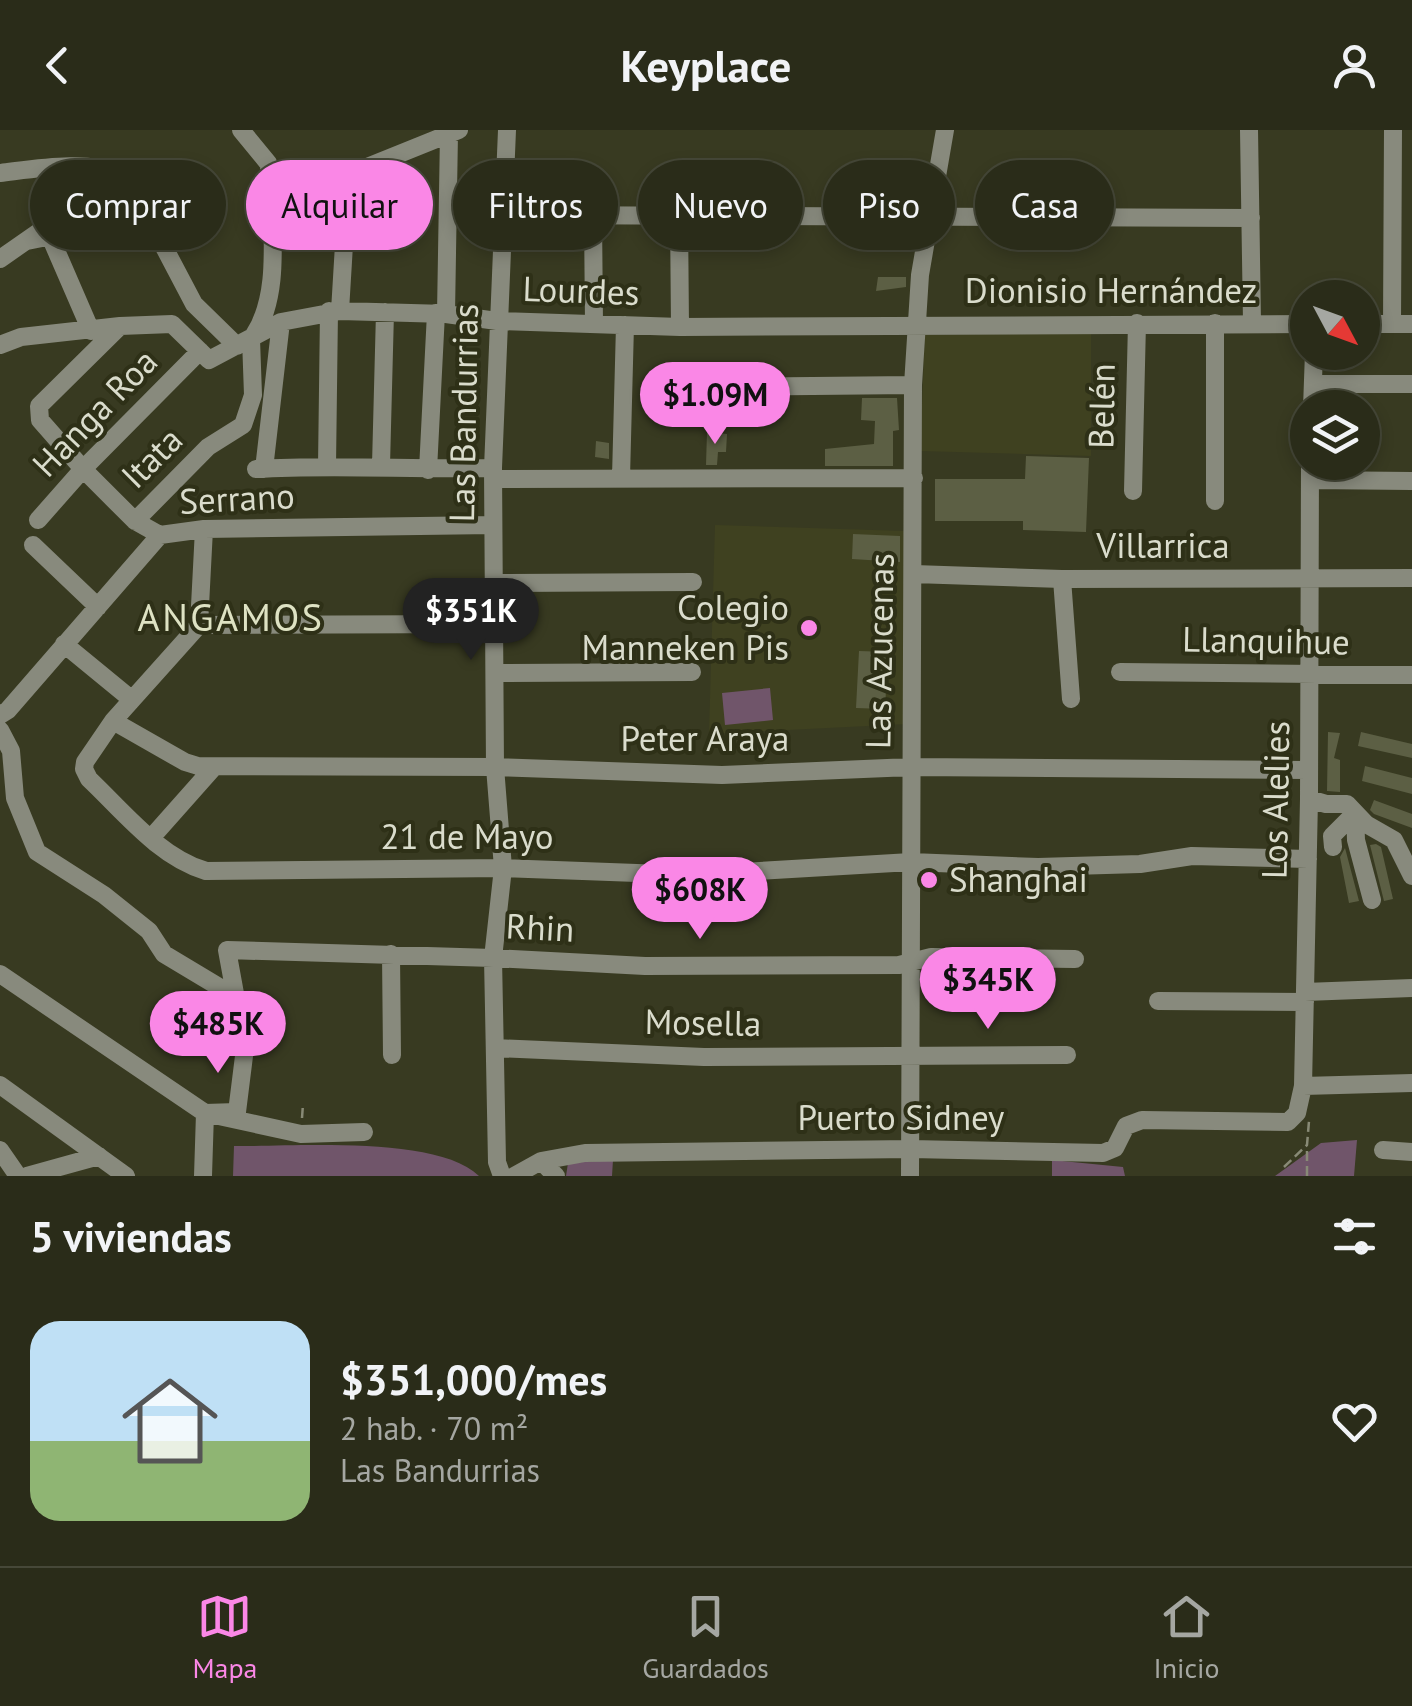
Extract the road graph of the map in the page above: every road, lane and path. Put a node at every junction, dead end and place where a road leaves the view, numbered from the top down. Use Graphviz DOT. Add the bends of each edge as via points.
graph roads {
  1 [pos="240,130"];
  2 [pos="507,130"];
  3 [pos="945,130"];
  4 [pos="1249,130"];
  5 [pos="1393,130"];
  6 [pos="454,131"];
  7 [pos="506,160"];
  8 [pos="940,160"];
  9 [pos="30,169"];
  10 [pos="0,173"];
  11 [pos="955,216"];
  12 [pos="1250,218"];
  13 [pos="30,238"];
  14 [pos="24,242"];
  15 [pos="166,250"];
  16 [pos="502,250"];
  17 [pos="593,250"];
  18 [pos="680,250"];
  19 [pos="925,250"];
  20 [pos="2,253"];
  21 [pos="334,311"];
  22 [pos="385,312"];
  23 [pos="441,314"];
  24 [pos="497,321"];
  25 [pos="281,322"];
  26 [pos="1252,322"];
  27 [pos="1136,323"];
  28 [pos="1215,323"];
  29 [pos="1290,323"];
  30 [pos="594,324"];
  31 [pos="915,324"];
  32 [pos="1380,324"];
  33 [pos="1392,324"];
  34 [pos="1412,324"];
  35 [pos="625,325"];
  36 [pos="120,326"];
  37 [pos="680,327"];
  38 [pos="91,331"];
  39 [pos="244,342"];
  40 [pos="0,345"];
  41 [pos="200,352"];
  42 [pos="1313,370"];
  43 [pos="912,384"];
  44 [pos="1313,384"];
  45 [pos="1412,384"];
  46 [pos="714,387"];
  47 [pos="1313,390"];
  48 [pos="327,466"];
  49 [pos="381,466"];
  50 [pos="82,469"];
  51 [pos="428,470"];
  52 [pos="494,473"];
  53 [pos="621,477"];
  54 [pos="914,478"];
  55 [pos="1380,478"];
  56 [pos="1310,480"];
  57 [pos="1412,481"];
  58 [pos="1133,491"];
  59 [pos="1216,501"];
  60 [pos="38,520"];
  61 [pos="135,521"];
  62 [pos="493,525"];
  63 [pos="204,529"];
  64 [pos="160,536"];
  65 [pos="33,545"];
  66 [pos="914,574"];
  67 [pos="1310,577"];
  68 [pos="1412,578"];
  69 [pos="1062,579"];
  70 [pos="693,582"];
  71 [pos="493,583"];
  72 [pos="98,607"];
  73 [pos="493,624"];
  74 [pos="199,625"];
  75 [pos="64,644"];
  76 [pos="692,672"];
  77 [pos="1120,672"];
  78 [pos="495,673"];
  79 [pos="1309,674"];
  80 [pos="1412,675"];
  81 [pos="132,699"];
  82 [pos="1072,699"];
  83 [pos="0,715"];
  84 [pos="114,720"];
  85 [pos="0,730"];
  86 [pos="214,767"];
  87 [pos="494,767"];
  88 [pos="910,768"];
  89 [pos="1308,770"];
  90 [pos="1310,799"];
  91 [pos="1355,812"];
  92 [pos="151,838"];
  93 [pos="1333,847"];
  94 [pos="1308,859"];
  95 [pos="912,862"];
  96 [pos="503,868"];
  97 [pos="1412,873"];
  98 [pos="1372,900"];
  99 [pos="391,954"];
  100 [pos="493,958"];
  101 [pos="1075,959"];
  102 [pos="911,963"];
  103 [pos="0,974"];
  104 [pos="1412,988"];
  105 [pos="234,996"];
  106 [pos="1305,997"];
  107 [pos="1158,1001"];
  108 [pos="495,1048"];
  109 [pos="392,1055"];
  110 [pos="1067,1055"];
  111 [pos="910,1056"];
  112 [pos="1412,1084"];
  113 [pos="0,1085"];
  114 [pos="1303,1086"];
  115 [pos="205,1113"];
  116 [pos="364,1132"];
  117 [pos="1307,1145"];
  118 [pos="910,1148"];
  119 [pos="0,1150"];
  120 [pos="1383,1150"];
  121 [pos="1412,1152"];
  122 [pos="99,1156"];
  123 [pos="541,1161"];
  124 [pos="18,1176"];
  125 [pos="27,1176"];
  126 [pos="126,1176"];
  127 [pos="203,1176"];
  128 [pos="502,1176"];
  129 [pos="514,1176"];
  130 [pos="556,1176"];
  131 [pos="910,1176"];
  132 [pos="1307,1176"];
  1 -- 39 [label="street" via="272,178 266,317"];
  2 -- 7 [label="street, Las Bandurrias"];
  3 -- 8 [label="street, Las Azucenas"];
  4 -- 12 [label="street"];
  5 -- 33 [label="street"];
  6 -- 21 [label="street" via="362,169 352,180"];
  6 -- 23 [label="street"];
  9 -- 10 [label="street"];
  11 -- 12 [label="street"];
  12 -- 26 [label="street"];
  13 -- 14 [label="street"];
  14 -- 20 [label="street"];
  14 -- 38 [label="street" via="52,241"];
  15 -- 39 [label="street" via="194,304"];
  16 -- 24 [label="street, Las Bandurrias"];
  17 -- 30 [label="street"];
  18 -- 37 [label="street"];
  19 -- 31 [label="street, Las Azucenas"];
  21 -- 22 [label="street, Lourdes"];
  21 -- 25 [label="street, Lourdes"];
  21 -- 48 [label="street"];
  22 -- 23 [label="street, Lourdes"];
  22 -- 49 [label="street"];
  23 -- 24 [label="street, Lourdes"];
  23 -- 51 [label="street"];
  24 -- 30 [label="street, Lourdes"];
  24 -- 52 [label="street, Las Bandurrias"];
  25 -- 39 [label="street, Lourdes"];
  25 -- 48 [label="street" via="260,469"];
  26 -- 28 [label="street, Dionisio Hernández"];
  26 -- 29 [label="street, Dionisio Hernández"];
  27 -- 28 [label="street, Dionisio Hernández"];
  27 -- 31 [label="street, Dionisio Hernández"];
  27 -- 58 [label="street, Belén"];
  28 -- 59 [label="street"];
  30 -- 35 [label="street, Lourdes"];
  31 -- 37 [label="street, Lourdes"];
  31 -- 43 [label="street, Las Azucenas"];
  32 -- 33 [label="street"];
  33 -- 34 [label="street"];
  35 -- 37 [label="street, Lourdes"];
  35 -- 53 [label="street"];
  36 -- 38 [label="street"];
  36 -- 41 [label="street" via="172,324"];
  36 -- 50 [label="street, Serrano" via="39,406 40,420"];
  38 -- 40 [label="street"];
  39 -- 41 [label="street" via="209,360"];
  39 -- 61 [label="street, Itata" via="253,394 243,425 208,447"];
  41 -- 50 [label="street, Hanga Roa"];
  42 -- 44 [label="street"];
  43 -- 46 [label="street"];
  43 -- 54 [label="street, Las Azucenas"];
  44 -- 45 [label="street"];
  44 -- 47 [label="street"];
  48 -- 49 [label="street"];
  49 -- 51 [label="street"];
  50 -- 60 [label="street, Hanga Roa"];
  50 -- 61 [label="street, Serrano"];
  51 -- 52 [label="street"];
  52 -- 53 [label="street"];
  52 -- 62 [label="street, Las Bandurrias"];
  53 -- 54 [label="street"];
  54 -- 66 [label="street, Las Azucenas"];
  55 -- 57 [label="street"];
  56 -- 67 [label="street, Los Alelies"];
  61 -- 64 [label="street, Serrano"];
  62 -- 63 [label="street, Serrano"];
  62 -- 71 [label="street, Las Bandurrias"];
  63 -- 64 [label="street, Serrano"];
  63 -- 74 [label="street"];
  64 -- 72 [label="street"];
  65 -- 72 [label="street"];
  66 -- 69 [label="street, Villarrica"];
  66 -- 88 [label="street, Las Azucenas"];
  67 -- 68 [label="street, Villarrica"];
  67 -- 69 [label="street, Villarrica"];
  67 -- 79 [label="street, Los Alelies"];
  69 -- 82 [label="street"];
  70 -- 71 [label="street"];
  71 -- 73 [label="street, Las Bandurrias"];
  72 -- 75 [label="street"];
  73 -- 74 [label="street"];
  73 -- 78 [label="street, Las Bandurrias"];
  74 -- 81 [label="street"];
  75 -- 81 [label="street"];
  75 -- 83 [label="street"];
  76 -- 78 [label="street"];
  77 -- 79 [label="street, Llanquihue"];
  78 -- 87 [label="street, Las Bandurrias"];
  79 -- 80 [label="street, Llanquihue"];
  79 -- 89 [label="street, Los Alelies"];
  81 -- 84 [label="street"];
  84 -- 86 [label="street, Peter Araya" via="185,762"];
  84 -- 92 [label="street, 21 de Mayo" via="84,769"];
  85 -- 105 [label="street" via="37,852 149,930 164,954"];
  86 -- 87 [label="street, Peter Araya"];
  86 -- 92 [label="street"];
  87 -- 88 [label="street, Peter Araya" via="722,776"];
  87 -- 96 [label="street, Las Bandurrias"];
  88 -- 89 [label="street, Peter Araya"];
  88 -- 95 [label="street, Las Azucenas"];
  89 -- 90 [label="street, Los Alelies"];
  90 -- 91 [label="street" via="1347,804"];
  90 -- 94 [label="street, Los Alelies"];
  91 -- 93 [label="street" via="1332,836"];
  91 -- 97 [label="street" via="1394,840"];
  91 -- 98 [label="street"];
  92 -- 96 [label="street, 21 de Mayo" via="183,864 206,871"];
  94 -- 95 [label="street, 21 de Mayo" via="1192,856 1038,867"];
  94 -- 106 [label="street, Los Alelies"];
  95 -- 96 [label="street, 21 de Mayo" via="691,875"];
  95 -- 102 [label="street, Las Azucenas"];
  96 -- 100 [label="street, Las Bandurrias"];
  99 -- 100 [label="street, Rhin"];
  99 -- 105 [label="street, Rhin" via="226,950"];
  99 -- 109 [label="street"];
  100 -- 102 [label="street, Rhin" via="645,966"];
  100 -- 108 [label="street, Las Bandurrias"];
  101 -- 102 [label="street, Rhin"];
  102 -- 111 [label="street, Las Azucenas"];
  103 -- 115 [label="street"];
  104 -- 106 [label="street"];
  105 -- 115 [label="street" via="246,1048 237,1112"];
  106 -- 107 [label="street"];
  106 -- 114 [label="street, Los Alelies"];
  108 -- 111 [label="street, Mosella"];
  108 -- 128 [label="street, Las Bandurrias"];
  110 -- 111 [label="street, Mosella"];
  111 -- 118 [label="street, Las Azucenas"];
  112 -- 114 [label="street"];
  113 -- 122 [label="street"];
  114 -- 118 [label="street, Puerto Sidney" via="1288,1122 1142,1120 1126,1126 1115,1148 1104,1153"];
  115 -- 116 [label="street" via="301,1134"];
  115 -- 127 [label="street"];
  117 -- 132 [label="path"];
  118 -- 123 [label="street, Puerto Sidney" via="585,1152"];
  118 -- 131 [label="street, Las Azucenas"];
  119 -- 124 [label="street"];
  120 -- 121 [label="street"];
  122 -- 125 [label="street"];
  122 -- 126 [label="street"];
  123 -- 129 [label="street, Puerto Sidney"];
  123 -- 130 [label="street"];
}
